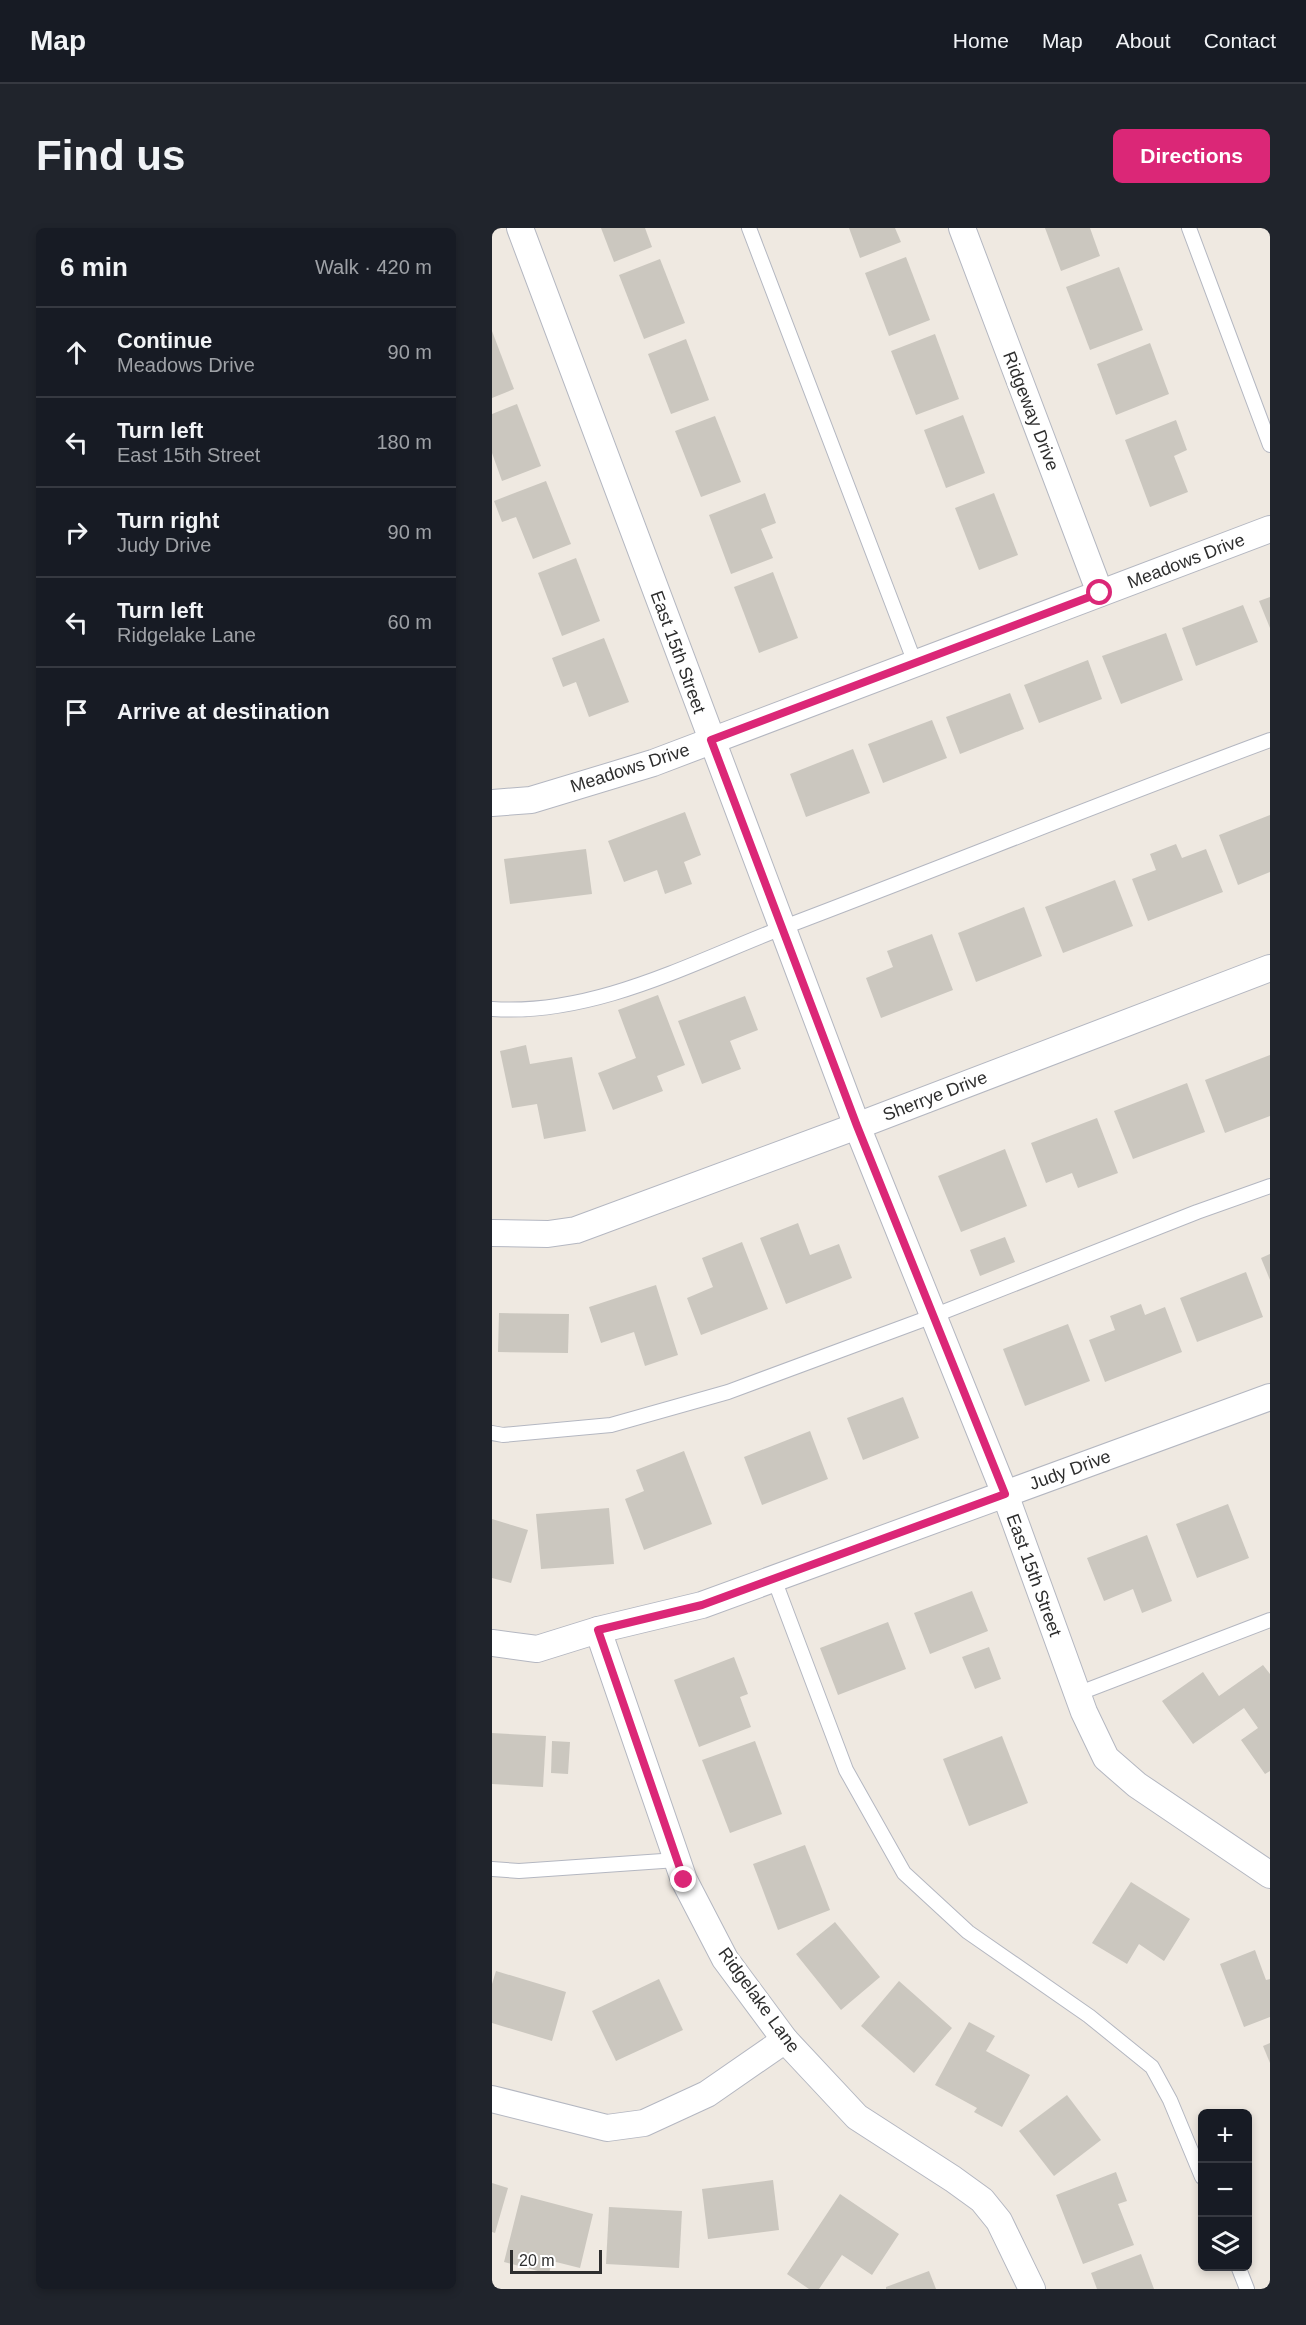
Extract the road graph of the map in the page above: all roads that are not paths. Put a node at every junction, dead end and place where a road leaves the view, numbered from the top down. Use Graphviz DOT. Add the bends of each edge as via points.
graph roads {
  1 [pos="520,228"];
  2 [pos="749,228"];
  3 [pos="962,228"];
  4 [pos="1189,228"];
  5 [pos="1270,446"];
  6 [pos="1270,529"];
  7 [pos="1100,593"];
  8 [pos="915,663"];
  9 [pos="711,740"];
  10 [pos="1270,740"];
  11 [pos="492,803"];
  12 [pos="783,928"];
  13 [pos="1270,968"];
  14 [pos="492,1009"];
  15 [pos="857,1126"];
  16 [pos="1270,1186"];
  17 [pos="492,1233"];
  18 [pos="933,1316"];
  19 [pos="1270,1396"];
  20 [pos="492,1433"];
  21 [pos="1005,1494"];
  22 [pos="774,1579"];
  23 [pos="1270,1620"];
  24 [pos="598,1630"];
  25 [pos="492,1643"];
  26 [pos="1077,1694"];
  27 [pos="677,1860"];
  28 [pos="492,1869"];
  29 [pos="1270,1875"];
  30 [pos="785,2040"];
  31 [pos="492,2099"];
  32 [pos="1198,2164"];
  33 [pos="1240,2271"];
  34 [pos="1032,2289"];
  35 [pos="1247,2289"];
  1 -- 9 [label="street, East 15th Street"];
  2 -- 8 [label="lane"];
  3 -- 7 [label="street, Ridgeway Drive"];
  4 -- 5 [label="lane"];
  6 -- 7 [label="street, Meadows Drive"];
  7 -- 8 [label="street, Meadows Drive"];
  8 -- 9 [label="street, Meadows Drive"];
  9 -- 11 [label="street, Meadows Drive" via="653,763 531,800"];
  9 -- 12 [label="street, East 15th Street"];
  10 -- 12 [label="lane"];
  12 -- 14 [label="lane" via="606,995 549,1008"];
  12 -- 15 [label="street, East 15th Street"];
  13 -- 15 [label="street, Sherrye Drive"];
  15 -- 17 [label="street, Sherrye Drive" via="576,1230"];
  15 -- 18 [label="street, East 15th Street"];
  16 -- 18 [label="lane"];
  18 -- 20 [label="lane" via="728,1392 610,1425"];
  18 -- 21 [label="street, East 15th Street"];
  19 -- 21 [label="street, Judy Drive"];
  21 -- 22 [label="street, Judy Drive"];
  21 -- 26 [label="street, East 15th Street"];
  22 -- 24 [label="street, Judy Drive" via="702,1605"];
  22 -- 32 [label="lane" via="846,1770 904,1873 968,1932 1089,2016 1152,2067"];
  23 -- 26 [label="lane"];
  24 -- 25 [label="street, Judy Drive" via="537,1649"];
  24 -- 27 [label="street, Ridgelake Lane"];
  26 -- 29 [label="street, East 15th Street" via="1106,1758 1137,1785"];
  27 -- 28 [label="lane" via="519,1871"];
  27 -- 30 [label="street, Ridgelake Lane" via="725,1959"];
  30 -- 31 [label="street" via="707,2094 645,2123 607,2128"];
  30 -- 34 [label="street, Ridgelake Lane" via="857,2117 982,2200 999,2222"];
  33 -- 35 [label="lane"];
}
